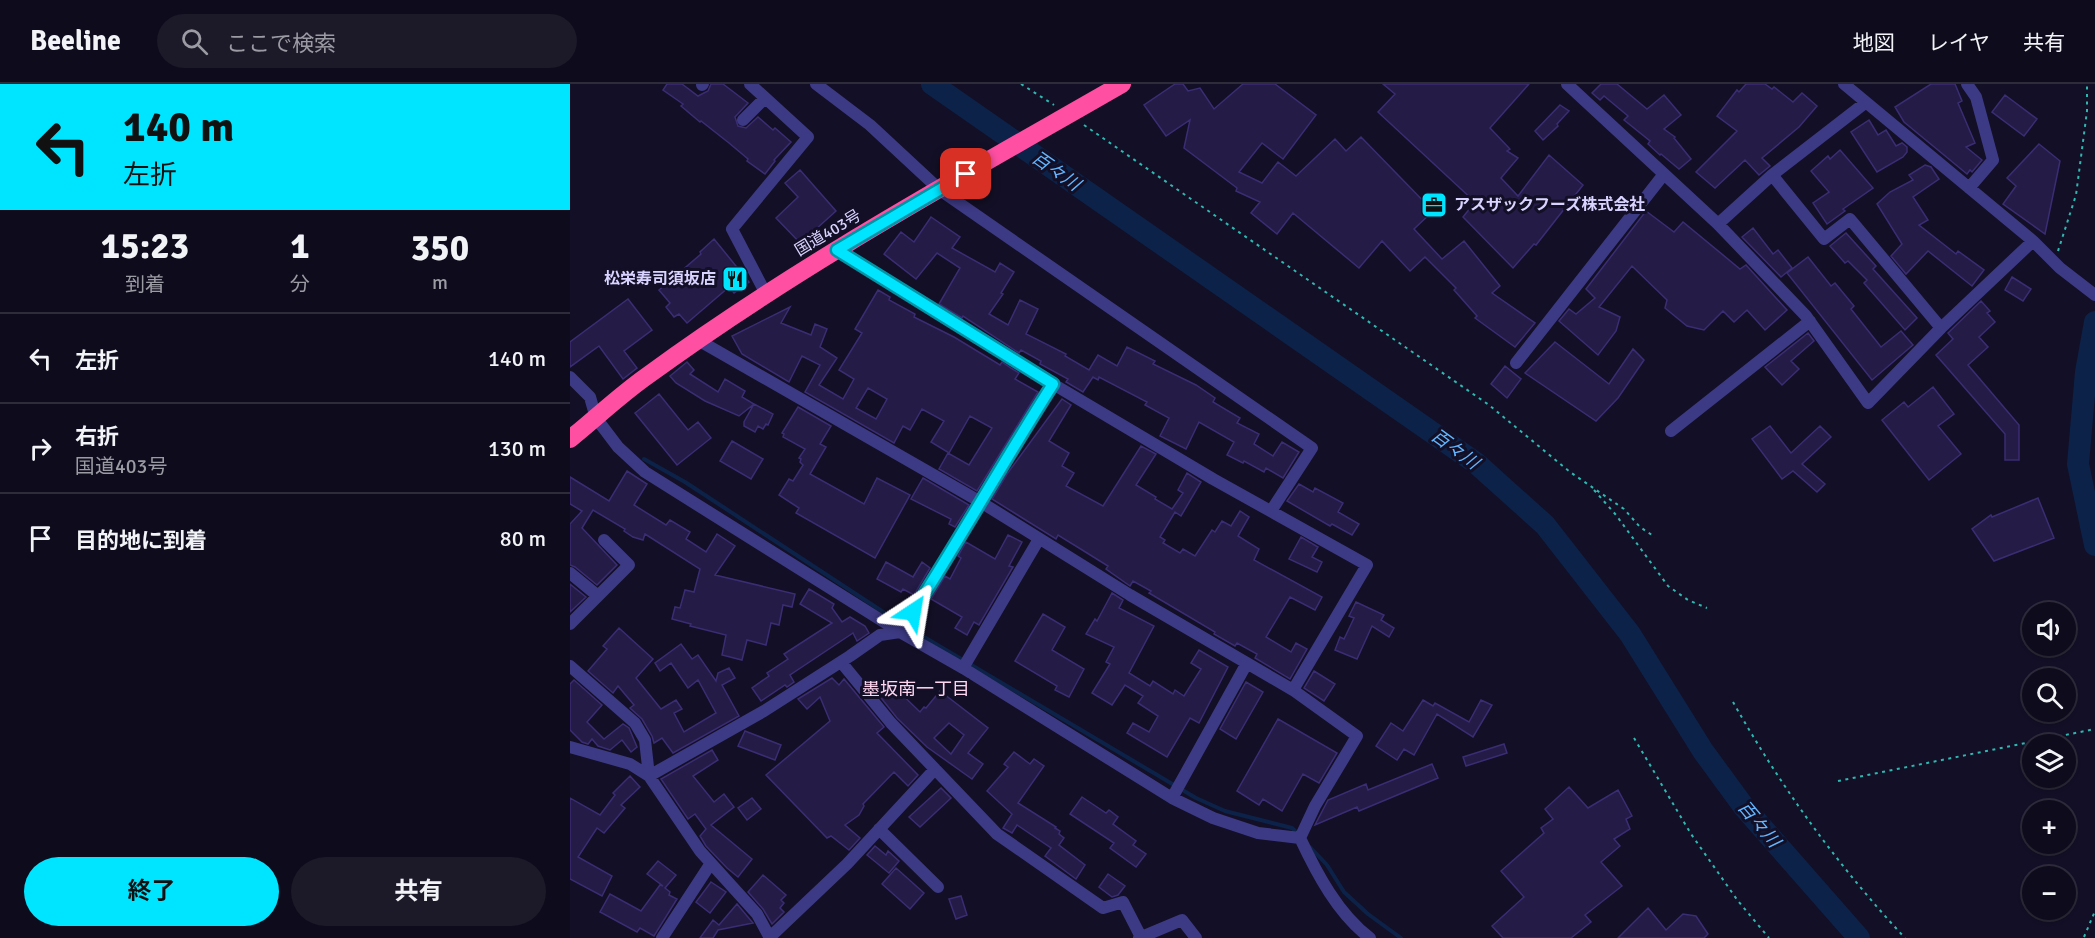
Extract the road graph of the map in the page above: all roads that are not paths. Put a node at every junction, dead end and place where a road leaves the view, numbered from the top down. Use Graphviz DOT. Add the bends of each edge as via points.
graph roads {
  1 [pos="750,84"];
  2 [pos="816,84"];
  3 [pos="1122,84"];
  4 [pos="1567,84"];
  5 [pos="1844,84"];
  6 [pos="1967,84"];
  7 [pos="765,98"];
  8 [pos="1865,103"];
  9 [pos="743,120"];
  10 [pos="1664,174"];
  11 [pos="1772,175"];
  12 [pos="943,188"];
  13 [pos="1969,188"];
  14 [pos="1718,224"];
  15 [pos="2033,241"];
  16 [pos="837,250"];
  17 [pos="766,294"];
  18 [pos="2095,295"];
  19 [pos="1810,321"];
  20 [pos="1941,328"];
  21 [pos="698,340"];
  22 [pos="1516,363"];
  23 [pos="570,376"];
  24 [pos="1053,384"];
  25 [pos="596,418"];
  26 [pos="1671,431"];
  27 [pos="570,439"];
  28 [pos="979,501"];
  29 [pos="1271,511"];
  30 [pos="1039,538"];
  31 [pos="604,540"];
  32 [pos="570,573"];
  33 [pos="598,596"];
  34 [pos="570,624"];
  35 [pos="900,632"];
  36 [pos="841,662"];
  37 [pos="1247,663"];
  38 [pos="963,668"];
  39 [pos="572,672"];
  40 [pos="1293,690"];
  41 [pos="570,747"];
  42 [pos="935,769"];
  43 [pos="649,776"];
  44 [pos="1172,798"];
  45 [pos="879,830"];
  46 [pos="1300,838"];
  47 [pos="711,863"];
  48 [pos="938,887"];
  49 [pos="770,937"];
  50 [pos="662,938"];
  51 [pos="1141,938"];
  52 [pos="1196,938"];
  53 [pos="1370,938"];
  1 -- 7 [label="street"];
  2 -- 12 [label="street"];
  3 -- 12 [label="highway, 国道403号"];
  4 -- 10 [label="street"];
  5 -- 8 [label="street"];
  6 -- 13 [label="street" via="1976,97 1993,160"];
  7 -- 9 [label="street"];
  7 -- 17 [label="street" via="808,137 732,229"];
  8 -- 11 [label="street"];
  8 -- 13 [label="street"];
  10 -- 14 [label="street"];
  10 -- 22 [label="street"];
  11 -- 14 [label="street"];
  11 -- 20 [label="street" via="1824,239 1850,219"];
  12 -- 16 [label="highway, 国道403号"];
  12 -- 29 [label="street" via="1312,448"];
  13 -- 15 [label="street"];
  14 -- 19 [label="street"];
  15 -- 18 [label="street"];
  15 -- 20 [label="street"];
  16 -- 17 [label="highway, 国道403号"];
  16 -- 24 [label="street"];
  17 -- 21 [label="highway, 国道403号"];
  19 -- 20 [label="street" via="1868,403"];
  19 -- 26 [label="street"];
  21 -- 25 [label="highway, 国道403号"];
  21 -- 28 [label="street"];
  23 -- 25 [label="street" via="590,397"];
  24 -- 28 [label="street"];
  24 -- 29 [label="street"];
  25 -- 27 [label="highway, 国道403号"];
  25 -- 35 [label="street" via="618,447 645,472"];
  28 -- 30 [label="street"];
  28 -- 35 [label="street"];
  29 -- 40 [label="street" via="1367,565"];
  30 -- 37 [label="street"];
  30 -- 38 [label="street"];
  31 -- 33 [label="street" via="628,565"];
  32 -- 33 [label="street"];
  33 -- 34 [label="street"];
  35 -- 36 [label="street" via="880,635"];
  35 -- 38 [label="street"];
  36 -- 42 [label="street"];
  36 -- 43 [label="street"];
  37 -- 40 [label="street"];
  37 -- 44 [label="street"];
  38 -- 44 [label="street"];
  39 -- 43 [label="street" via="635,723 645,741"];
  40 -- 46 [label="street" via="1358,736"];
  41 -- 43 [label="street" via="630,764"];
  42 -- 45 [label="street"];
  42 -- 51 [label="street" via="997,834 1103,908 1123,902"];
  43 -- 47 [label="street"];
  44 -- 46 [label="street" via="1213,818 1258,832"];
  45 -- 48 [label="street"];
  45 -- 49 [label="street"];
  46 -- 53 [label="street" via="1334,898"];
  47 -- 49 [label="street" via="757,914"];
  47 -- 50 [label="street"];
  51 -- 52 [label="street" via="1182,920"];
}
